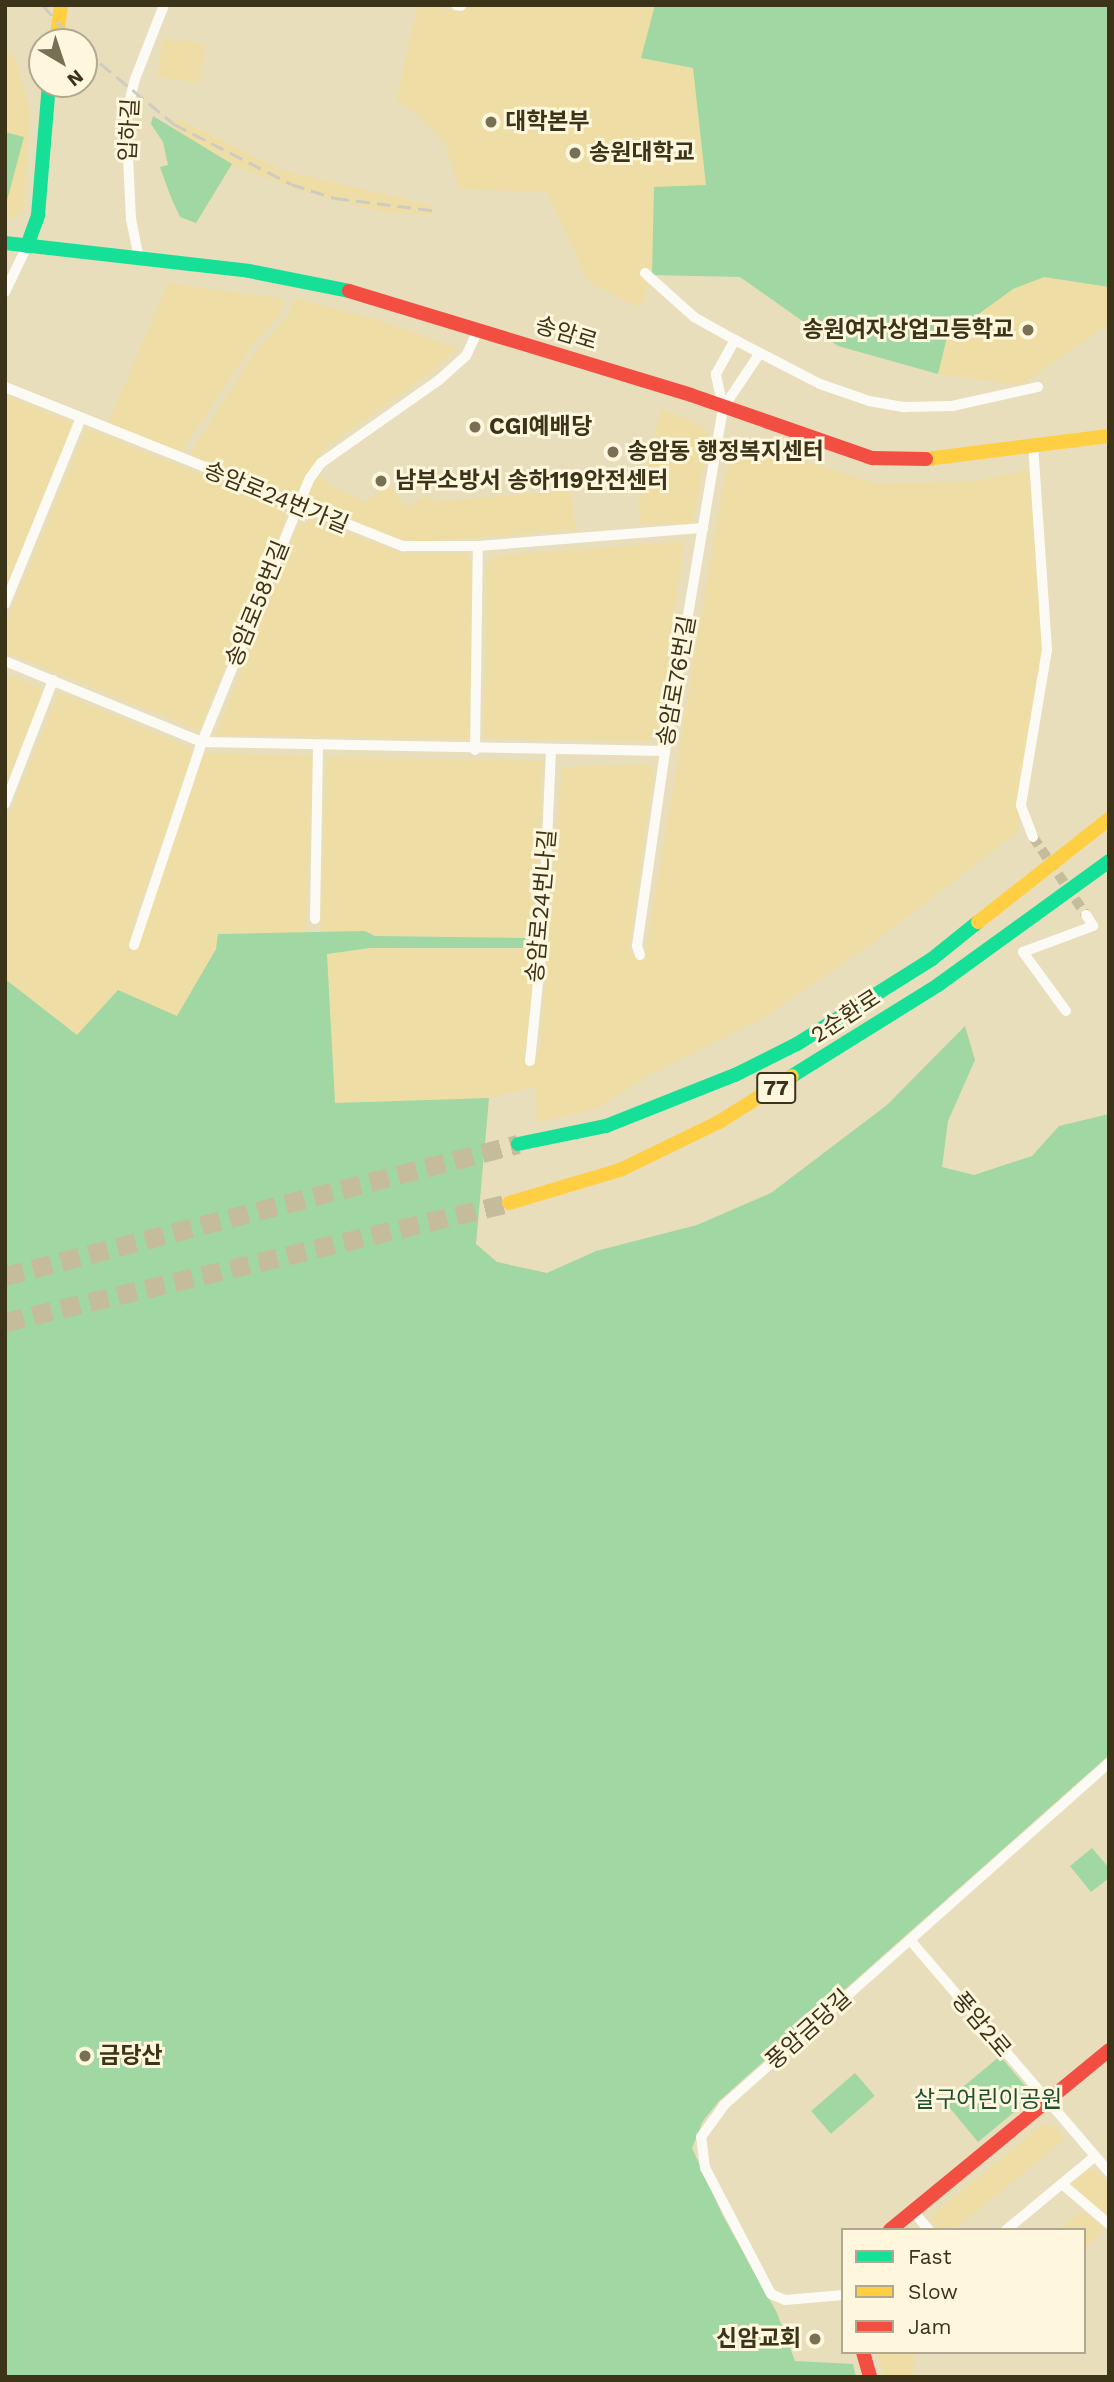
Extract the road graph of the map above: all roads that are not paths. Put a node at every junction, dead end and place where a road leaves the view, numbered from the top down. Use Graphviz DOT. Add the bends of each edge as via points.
graph roads {
  1 [pos="61,5"];
  2 [pos="164,5"];
  3 [pos="58,28"];
  4 [pos="48,98"];
  5 [pos="5,243"];
  6 [pos="27,246"];
  7 [pos="139,259"];
  8 [pos="645,273"];
  9 [pos="5,292"];
  10 [pos="478,330"];
  11 [pos="735,340"];
  12 [pos="760,354"];
  13 [pos="5,387"];
  14 [pos="1038,387"];
  15 [pos="723,408"];
  16 [pos="80,420"];
  17 [pos="1109,436"];
  18 [pos="1033,444"];
  19 [pos="299,505"];
  20 [pos="703,528"];
  21 [pos="478,546"];
  22 [pos="5,604"];
  23 [pos="5,661"];
  24 [pos="53,680"];
  25 [pos="202,742"];
  26 [pos="318,747"];
  27 [pos="475,750"];
  28 [pos="551,750"];
  29 [pos="665,751"];
  30 [pos="5,804"];
  31 [pos="1109,818"];
  32 [pos="1032,837"];
  33 [pos="1109,861"];
  34 [pos="1086,915"];
  35 [pos="315,919"];
  36 [pos="134,945"];
  37 [pos="640,955"];
  38 [pos="1066,1011"];
  39 [pos="530,1061"];
  40 [pos="518,1144"];
  41 [pos="509,1203"];
  42 [pos="1109,1763"];
  43 [pos="909,1940"];
  44 [pos="1109,2050"];
  45 [pos="1046,2102"];
  46 [pos="1093,2158"];
  47 [pos="1109,2172"];
  48 [pos="1062,2184"];
  49 [pos="913,2211"];
  50 [pos="1109,2224"];
  51 [pos="892,2228"];
  52 [pos="927,2228"];
  53 [pos="1008,2228"];
  54 [pos="841,2295"];
  55 [pos="864,2354"];
  56 [pos="870,2377"];
  1 -- 3 [label="main road"];
  2 -- 7 [label="street, 입하길" via="126,115 131,219"];
  4 -- 6 [label="main road" via="38,215"];
  5 -- 6 [label="main road, 송암로"];
  6 -- 7 [label="main road, 송암로"];
  6 -- 9 [label="street"];
  7 -- 10 [label="main road, 송암로" via="298,279 366,294"];
  8 -- 11 [label="street" via="694,317"];
  10 -- 15 [label="main road, 송암로"];
  10 -- 19 [label="street, 송암로58번길" via="466,356 439,380 321,463"];
  11 -- 12 [label="street"];
  11 -- 15 [label="street" via="716,374"];
  12 -- 14 [label="street" via="834,390 904,407 952,406"];
  12 -- 15 [label="street"];
  13 -- 16 [label="street, 송암로24번가길"];
  15 -- 18 [label="main road, 송암로" via="851,452 902,462"];
  15 -- 20 [label="street, 송암로76번길"];
  16 -- 19 [label="street, 송암로24번가길"];
  16 -- 22 [label="street"];
  17 -- 18 [label="main road, 송암로"];
  18 -- 32 [label="street" via="1047,650 1021,805"];
  19 -- 21 [label="street, 송암로24번가길" via="403,546"];
  19 -- 25 [label="street, 송암로58번길"];
  20 -- 21 [label="street, 송암로24번가길"];
  20 -- 29 [label="street, 송암로76번길"];
  21 -- 27 [label="street"];
  23 -- 24 [label="street"];
  24 -- 25 [label="street"];
  24 -- 30 [label="street"];
  25 -- 26 [label="street"];
  25 -- 36 [label="street, 송암로58번길"];
  26 -- 27 [label="street"];
  26 -- 35 [label="street"];
  27 -- 28 [label="street"];
  28 -- 29 [label="street"];
  28 -- 39 [label="street, 송암로24번나길" via="543,933"];
  29 -- 37 [label="street, 송암로76번길" via="637,946"];
  31 -- 40 [label="main road, 2순환로 / 77" via="932,960 797,1044 736,1075 606,1126"];
  33 -- 41 [label="main road, 2순환로 / 77" via="938,985 719,1122 620,1170"];
  34 -- 38 [label="street" via="1093,926 1023,952"];
  42 -- 43 [label="street, 풍암금당길"];
  43 -- 45 [label="street, 풍암2로"];
  43 -- 54 [label="street, 풍암금당길" via="724,2105 701,2137 705,2168 771,2294 785,2300"];
  44 -- 45 [label="main road"];
  45 -- 46 [label="street, 풍암2로"];
  45 -- 49 [label="main road"];
  46 -- 47 [label="street, 풍암2로"];
  46 -- 48 [label="street"];
  48 -- 50 [label="street"];
  48 -- 53 [label="street"];
  49 -- 51 [label="main road"];
  49 -- 52 [label="street"];
  55 -- 56 [label="main road"];
}
